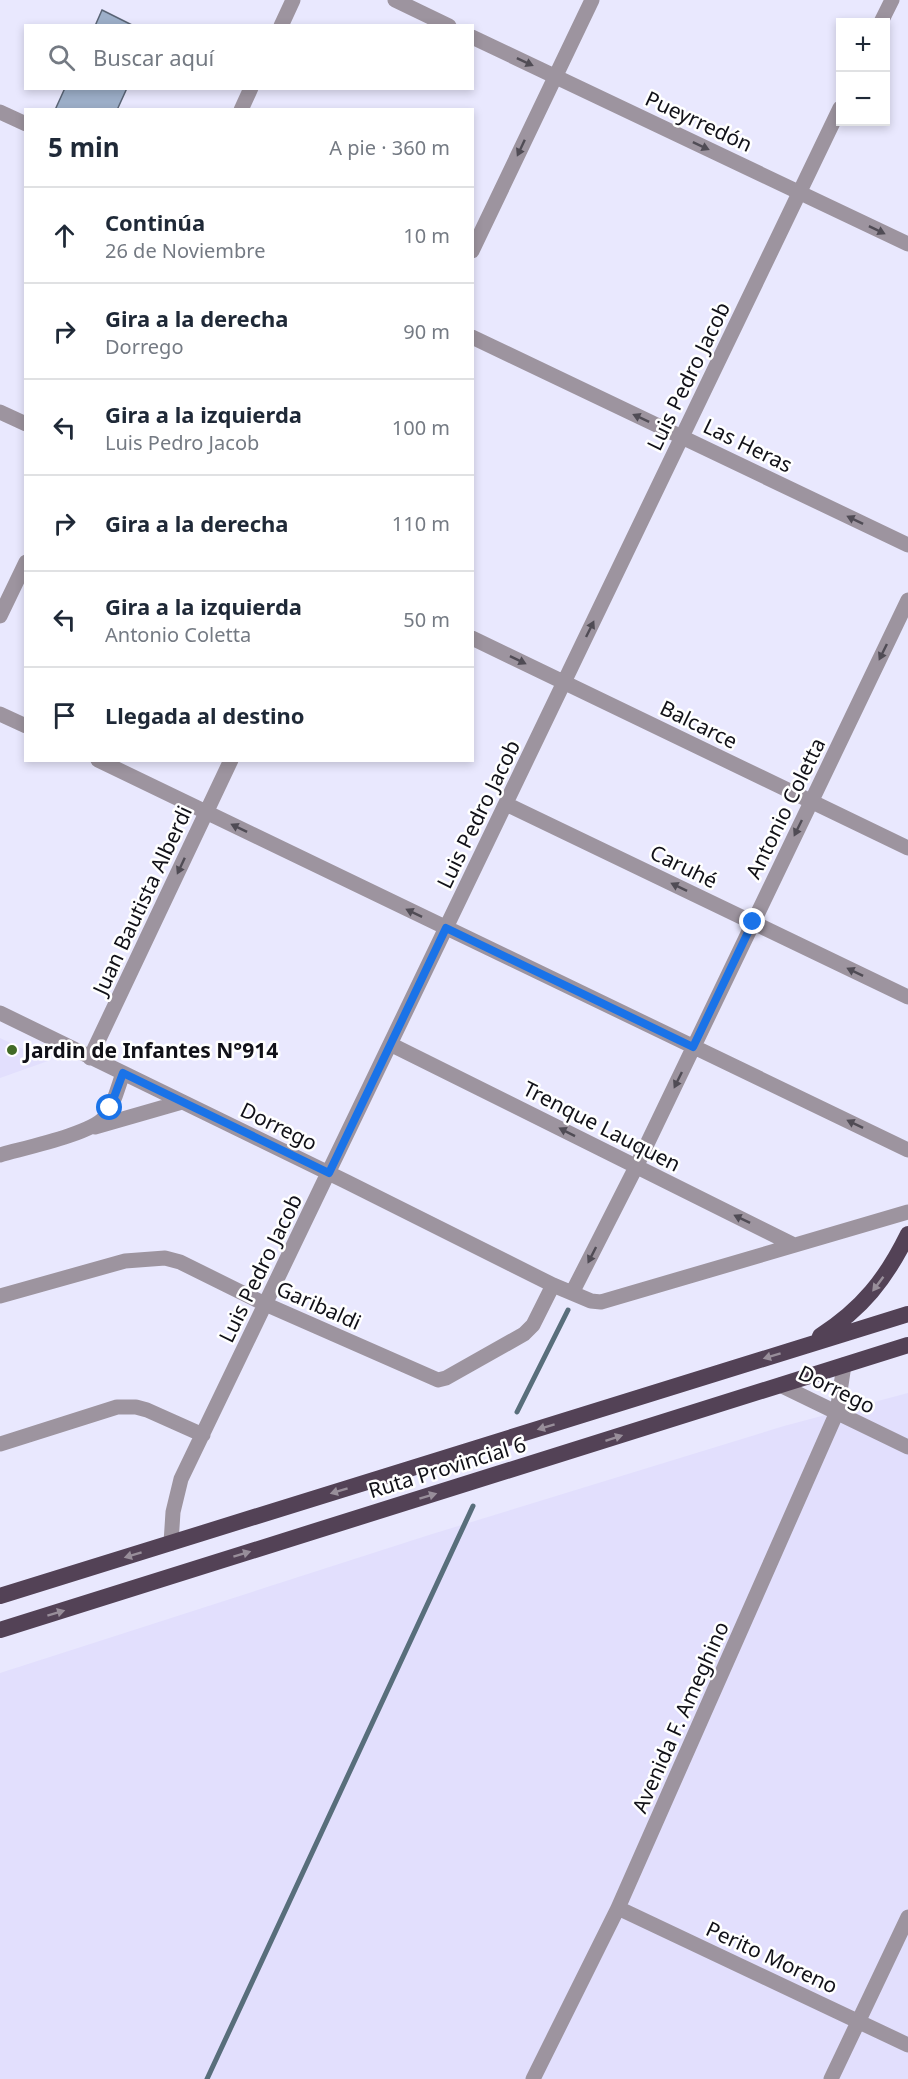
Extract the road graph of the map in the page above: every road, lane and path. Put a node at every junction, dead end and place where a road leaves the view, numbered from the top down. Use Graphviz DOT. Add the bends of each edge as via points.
graph roads {
  1 [pos="293,0"];
  2 [pos="395,0"];
  3 [pos="592,0"];
  4 [pos="892,0"];
  5 [pos="884,18"];
  6 [pos="282,24"];
  7 [pos="445,24"];
  8 [pos="474,38"];
  9 [pos="555,76"];
  10 [pos="250,90"];
  11 [pos="242,108"];
  12 [pos="0,112"];
  13 [pos="836,116"];
  14 [pos="24,123"];
  15 [pos="800,192"];
  16 [pos="908,244"];
  17 [pos="474,247"];
  18 [pos="474,338"];
  19 [pos="0,412"];
  20 [pos="24,423"];
  21 [pos="682,437"];
  22 [pos="908,545"];
  23 [pos="24,566"];
  24 [pos="908,600"];
  25 [pos="0,616"];
  26 [pos="474,639"];
  27 [pos="564,682"];
  28 [pos="0,714"];
  29 [pos="24,725"];
  30 [pos="102,762"];
  31 [pos="230,762"];
  32 [pos="812,801"];
  33 [pos="506,804"];
  34 [pos="207,813"];
  35 [pos="908,848"];
  36 [pos="753,922"];
  37 [pos="446,928"];
  38 [pos="908,997"];
  39 [pos="0,1013"];
  40 [pos="390,1044"];
  41 [pos="693,1047"];
  42 [pos="90,1058"];
  43 [pos="123,1073"];
  44 [pos="182,1102"];
  45 [pos="89,1129"];
  46 [pos="908,1150"];
  47 [pos="0,1155"];
  48 [pos="636,1167"];
  49 [pos="329,1173"];
  50 [pos="908,1212"];
  51 [pos="908,1234"];
  52 [pos="794,1245"];
  53 [pos="554,1285"];
  54 [pos="572,1293"];
  55 [pos="0,1296"];
  56 [pos="266,1305"];
  57 [pos="908,1314"];
  58 [pos="908,1345"];
  59 [pos="801,1347"];
  60 [pos="844,1365"];
  61 [pos="780,1385"];
  62 [pos="837,1412"];
  63 [pos="203,1435"];
  64 [pos="0,1444"];
  65 [pos="908,1446"];
  66 [pos="171,1543"];
  67 [pos="0,1596"];
  68 [pos="0,1630"];
  69 [pos="618,1908"];
  70 [pos="908,1917"];
  71 [pos="859,2021"];
  72 [pos="908,2045"];
  73 [pos="533,2079"];
  74 [pos="831,2079"];
  1 -- 6 [label="street"];
  2 -- 7 [label="street"];
  3 -- 9 [label="street"];
  4 -- 5 [label="street"];
  8 -- 9 [label="street, Pueyrredón, one-way"];
  9 -- 15 [label="street, Pueyrredón, one-way"];
  9 -- 17 [label="street, one-way"];
  10 -- 11 [label="street"];
  12 -- 14 [label="street"];
  13 -- 15 [label="street, Luis Pedro Jacob"];
  15 -- 16 [label="street, Pueyrredón, one-way"];
  15 -- 21 [label="street, Luis Pedro Jacob"];
  21 -- 18 [label="street, Las Heras, one-way"];
  19 -- 20 [label="street"];
  22 -- 21 [label="street, Las Heras, one-way"];
  27 -- 21 [label="street, Luis Pedro Jacob, one-way"];
  23 -- 25 [label="street"];
  24 -- 32 [label="street, Antonio Coletta, one-way"];
  26 -- 27 [label="street, Balcarce, one-way"];
  27 -- 32 [label="street, Balcarce"];
  27 -- 33 [label="street, Luis Pedro Jacob"];
  28 -- 29 [label="street"];
  30 -- 34 [label="street"];
  31 -- 34 [label="street, Juan Bautista Alberdi"];
  32 -- 35 [label="street, Balcarce"];
  32 -- 36 [label="street, Antonio Coletta, one-way"];
  36 -- 33 [label="street, Caruhé, one-way"];
  33 -- 37 [label="street, Luis Pedro Jacob"];
  37 -- 34 [label="street, one-way"];
  34 -- 42 [label="street, Juan Bautista Alberdi, one-way"];
  38 -- 36 [label="street, Caruhé, one-way"];
  36 -- 41 [label="street, Antonio Coletta"];
  37 -- 40 [label="street, Luis Pedro Jacob"];
  37 -- 41 [label="street"];
  39 -- 42 [label="street, Dorrego"];
  48 -- 40 [label="street, Trenque Lauquen, one-way"];
  40 -- 49 [label="street, Luis Pedro Jacob"];
  46 -- 41 [label="street, one-way"];
  41 -- 48 [label="street, Antonio Coletta, one-way"];
  42 -- 43 [label="street, Dorrego"];
  43 -- 44 [label="street, Dorrego"];
  43 -- 45 [label="street" via="105,1118"];
  44 -- 45 [label="street"];
  44 -- 49 [label="street, Dorrego"];
  45 -- 47 [label="street"];
  52 -- 48 [label="street, Trenque Lauquen, one-way"];
  48 -- 54 [label="street, Antonio Coletta, one-way"];
  49 -- 53 [label="street, Dorrego"];
  49 -- 56 [label="street, Luis Pedro Jacob"];
  50 -- 52 [label="street"];
  51 -- 59 [label="highway, one-way" via="881,1281 858,1307"];
  52 -- 54 [label="street" via="601,1302"];
  53 -- 54 [label="street, Dorrego"];
  53 -- 56 [label="street, Garibaldi" via="524,1334 438,1380"];
  55 -- 56 [label="street, Garibaldi" via="124,1261 165,1258"];
  56 -- 63 [label="street, Luis Pedro Jacob"];
  57 -- 59 [label="highway, Ruta Provincial 6"];
  58 -- 60 [label="highway, Ruta Provincial 6"];
  59 -- 66 [label="highway, Ruta Provincial 6, one-way"];
  60 -- 61 [label="highway, Ruta Provincial 6"];
  60 -- 62 [label="street, Avenida F. Ameghino"];
  61 -- 62 [label="street, Dorrego"];
  68 -- 61 [label="highway, Ruta Provincial 6, one-way"];
  62 -- 65 [label="street, Dorrego"];
  62 -- 69 [label="street, Avenida F. Ameghino"];
  63 -- 64 [label="street" via="147,1410 117,1407"];
  63 -- 66 [label="street, Luis Pedro Jacob" via="182,1479 173,1512"];
  66 -- 67 [label="highway, Ruta Provincial 6, one-way"];
  69 -- 71 [label="street, Perito Moreno"];
  69 -- 73 [label="street, Avenida F. Ameghino"];
  70 -- 71 [label="street"];
  71 -- 72 [label="street, Perito Moreno"];
  71 -- 74 [label="street"];
}
